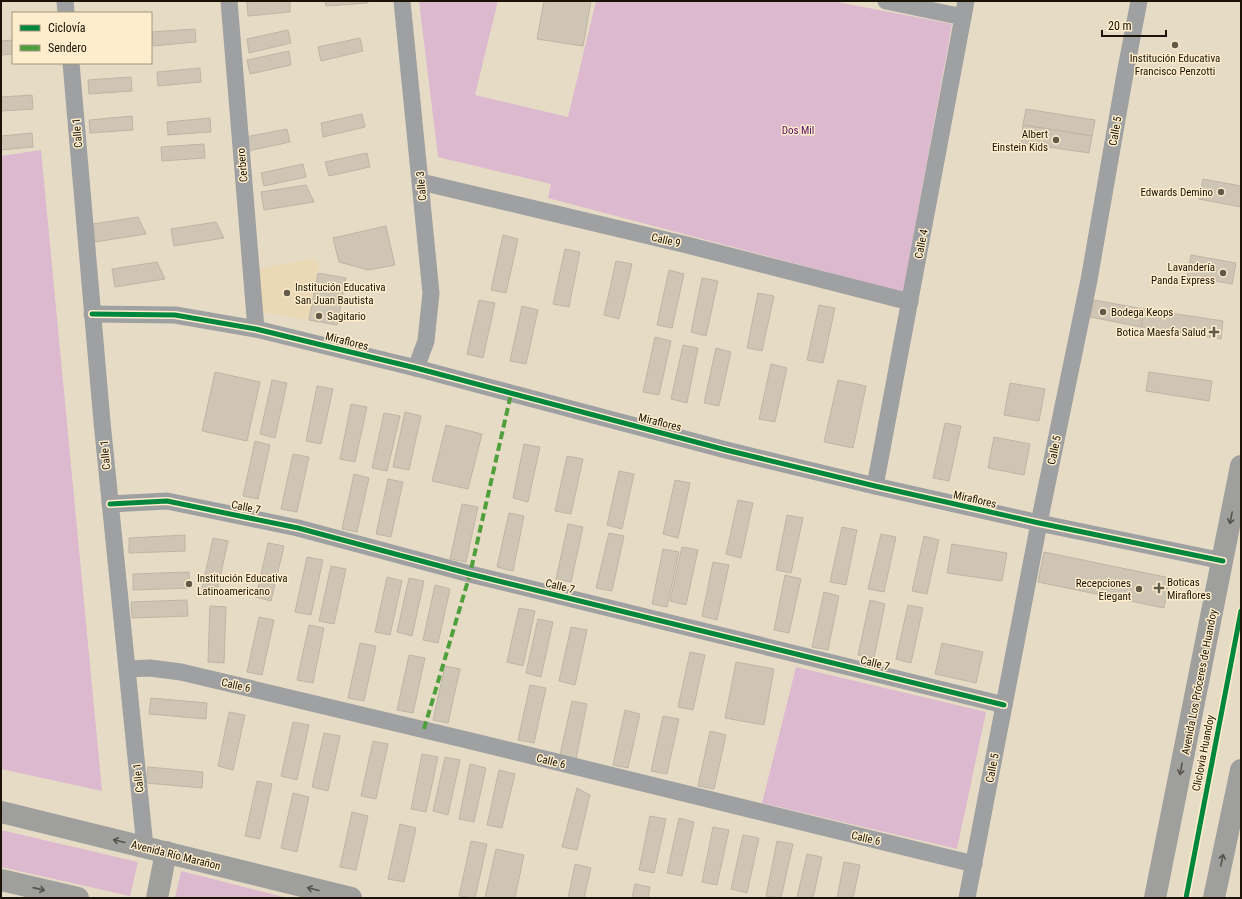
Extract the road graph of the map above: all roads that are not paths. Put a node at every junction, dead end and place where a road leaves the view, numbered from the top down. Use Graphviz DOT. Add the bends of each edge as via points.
graph roads {
  1 [pos="65,1"];
  2 [pos="228,1"];
  3 [pos="402,1"];
  4 [pos="886,1"];
  5 [pos="1139,1"];
  6 [pos="965,9"];
  7 [pos="66,12"];
  8 [pos="71,64"];
  9 [pos="421,182"];
  10 [pos="910,302"];
  11 [pos="92,314"];
  12 [pos="256,329"];
  13 [pos="416,368"];
  14 [pos="1241,466"];
  15 [pos="875,486"];
  16 [pos="110,504"];
  17 [pos="1040,524"];
  18 [pos="1223,561"];
  19 [pos="127,669"];
  20 [pos="1004,705"];
  21 [pos="1241,770"];
  22 [pos="1,812"];
  23 [pos="156,850"];
  24 [pos="974,864"];
  25 [pos="1,880"];
  26 [pos="78,898"];
  27 [pos="157,898"];
  28 [pos="351,898"];
  29 [pos="967,898"];
  30 [pos="1155,898"];
  31 [pos="1214,898"];
  1 -- 7 [label="street"];
  2 -- 12 [label="street, Cerbero"];
  3 -- 9 [label="street, Calle 3"];
  4 -- 6 [label="street"];
  5 -- 17 [label="street, Calle 5" via="1089,280"];
  6 -- 10 [label="street, Calle 4"];
  8 -- 11 [label="street, Calle 1"];
  9 -- 10 [label="street, Calle 9" via="687,245"];
  9 -- 13 [label="street, Calle 3" via="431,293 426,341"];
  10 -- 15 [label="street, Calle 4"];
  11 -- 12 [label="street, Miraflores" via="175,315"];
  11 -- 16 [label="street, Calle 1"];
  12 -- 13 [label="street, Miraflores"];
  13 -- 15 [label="street, Miraflores" via="710,446"];
  14 -- 18 [label="main road, Avenida Los Próceres de Huandoy, one-way"];
  15 -- 17 [label="street, Miraflores"];
  16 -- 19 [label="street, Calle 1"];
  16 -- 20 [label="street, Calle 7" via="167,501 298,528 470,574"];
  17 -- 18 [label="street, Miraflores"];
  17 -- 20 [label="street, Calle 5"];
  18 -- 30 [label="main road, Avenida Los Próceres de Huandoy, one-way"];
  19 -- 23 [label="street, Calle 1"];
  19 -- 24 [label="street, Calle 6" via="150,668 181,672"];
  20 -- 24 [label="street, Calle 5"];
  31 -- 21 [label="main road, one-way"];
  23 -- 22 [label="main road, Avenida Río Marañon, one-way"];
  23 -- 27 [label="main road"];
  28 -- 23 [label="main road, Avenida Río Marañon, one-way"];
  24 -- 29 [label="street, Calle 5"];
  25 -- 26 [label="main road, one-way"];
}
